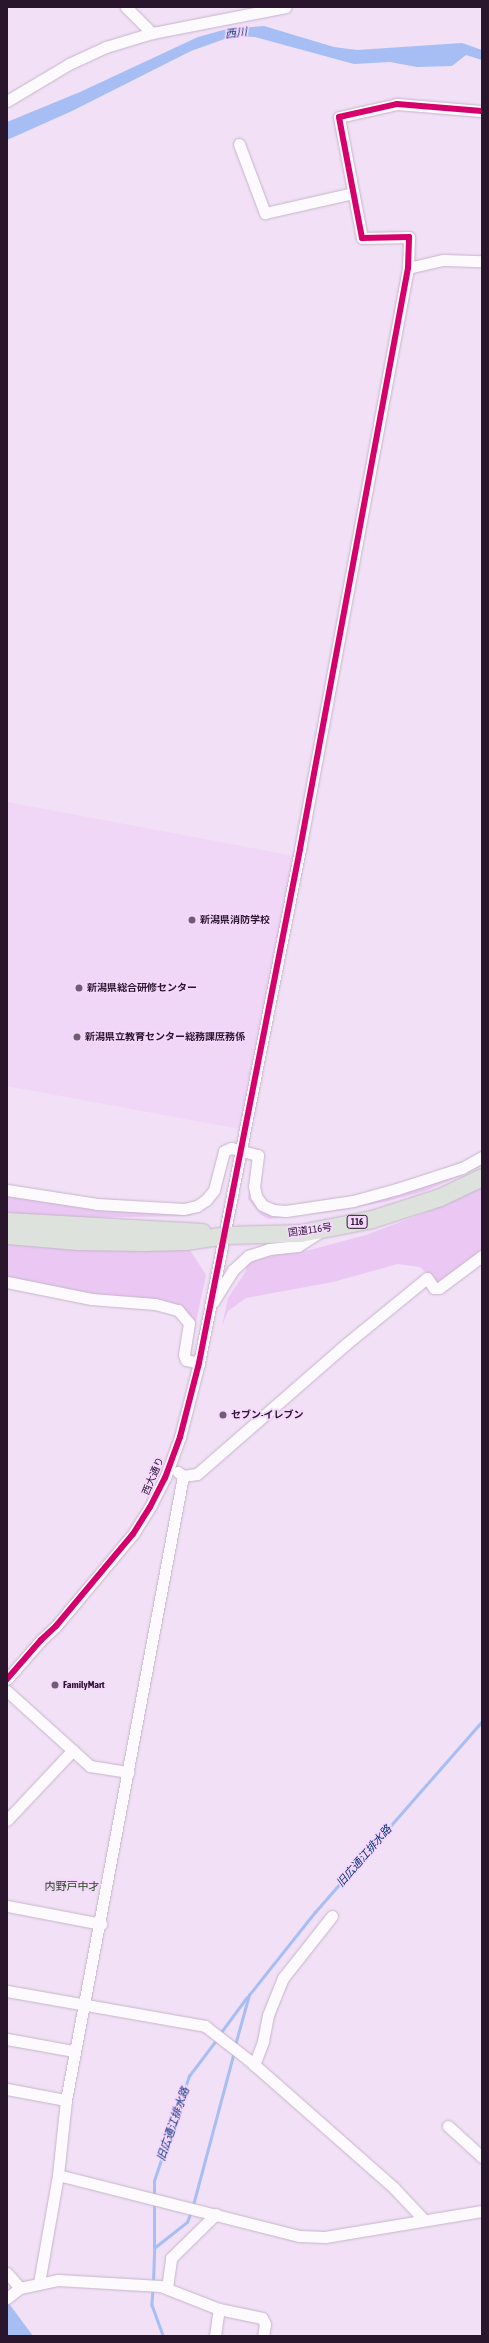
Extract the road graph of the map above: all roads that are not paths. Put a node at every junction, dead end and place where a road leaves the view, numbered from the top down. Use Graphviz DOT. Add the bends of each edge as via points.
graph roads {
  1 [pos="126,7"];
  2 [pos="286,7"];
  3 [pos="152,33"];
  4 [pos="7,101"];
  5 [pos="482,111"];
  6 [pos="239,144"];
  7 [pos="354,193"];
  8 [pos="482,261"];
  9 [pos="408,268"];
  10 [pos="241,1149"];
  11 [pos="482,1157"];
  12 [pos="482,1176"];
  13 [pos="7,1190"];
  14 [pos="7,1222"];
  15 [pos="323,1229"];
  16 [pos="78,1233"];
  17 [pos="7,1235"];
  18 [pos="226,1236"];
  19 [pos="482,1256"];
  20 [pos="7,1282"];
  21 [pos="211,1304"];
  22 [pos="199,1363"];
  23 [pos="169,1466"];
  24 [pos="184,1476"];
  25 [pos="7,1679"];
  26 [pos="7,1691"];
  27 [pos="73,1750"];
  28 [pos="129,1772"];
  29 [pos="7,1820"];
  30 [pos="7,1906"];
  31 [pos="332,1916"];
  32 [pos="101,1924"];
  33 [pos="7,1991"];
  34 [pos="84,2006"];
  35 [pos="7,2039"];
  36 [pos="74,2051"];
  37 [pos="252,2063"];
  38 [pos="7,2089"];
  39 [pos="66,2100"];
  40 [pos="448,2126"];
  41 [pos="482,2157"];
  42 [pos="58,2176"];
  43 [pos="482,2211"];
  44 [pos="216,2214"];
  45 [pos="424,2220"];
  46 [pos="7,2273"];
  47 [pos="39,2283"];
  48 [pos="164,2287"];
  49 [pos="20,2288"];
  50 [pos="7,2298"];
  51 [pos="219,2310"];
  52 [pos="215,2336"];
  53 [pos="263,2336"];
  1 -- 3 [label="street"];
  2 -- 3 [label="street"];
  3 -- 4 [label="street" via="106,47"];
  5 -- 7 [label="street" via="397,104 338,117"];
  6 -- 7 [label="street" via="265,213"];
  7 -- 9 [label="street, 西大通り" via="362,238 409,237"];
  8 -- 9 [label="street" via="444,260"];
  9 -- 10 [label="street, 西大通り"];
  10 -- 11 [label="street" via="258,1155 254,1186 256,1196 262,1205 273,1210 353,1201 397,1190 462,1168"];
  10 -- 13 [label="street" via="231,1148 224,1151 214,1190 197,1206 184,1209 104,1205"];
  10 -- 18 [label="street, 西大通り"];
  12 -- 15 [label="highway, 国道116号 / 116" via="440,1197 372,1219"];
  14 -- 16 [label="highway, 116"];
  15 -- 18 [label="highway, 国道116号 / 116" via="300,1233"];
  15 -- 21 [label="street" via="312,1239 298,1246 269,1249 248,1256 233,1270"];
  16 -- 17 [label="highway, 116"];
  16 -- 18 [label="highway, 116" via="187,1230"];
  18 -- 21 [label="street, 西大通り"];
  19 -- 24 [label="street" via="439,1288 434,1288 427,1278 346,1344 197,1474"];
  20 -- 22 [label="street" via="91,1300 156,1304 178,1310 189,1323 184,1356 186,1360"];
  21 -- 22 [label="street, 西大通り"];
  22 -- 23 [label="street, 西大通り" via="180,1437"];
  23 -- 24 [label="street"];
  23 -- 25 [label="street, 西大通り" via="157,1495 133,1534 56,1626 40,1640"];
  24 -- 28 [label="street"];
  26 -- 27 [label="street"];
  27 -- 28 [label="street" via="90,1766"];
  27 -- 29 [label="street"];
  28 -- 32 [label="street"];
  30 -- 32 [label="street"];
  31 -- 37 [label="street" via="283,1978"];
  32 -- 34 [label="street"];
  33 -- 34 [label="street"];
  34 -- 36 [label="street"];
  34 -- 37 [label="street" via="205,2026"];
  35 -- 36 [label="street"];
  36 -- 39 [label="street"];
  37 -- 45 [label="street" via="394,2188"];
  38 -- 39 [label="street"];
  39 -- 42 [label="street"];
  40 -- 41 [label="street"];
  42 -- 44 [label="street"];
  42 -- 47 [label="street"];
  43 -- 45 [label="street"];
  44 -- 45 [label="street" via="299,2236 325,2237"];
  44 -- 48 [label="street" via="172,2258"];
  46 -- 49 [label="street"];
  47 -- 48 [label="street" via="58,2280"];
  47 -- 49 [label="street"];
  48 -- 51 [label="street"];
  49 -- 50 [label="street"];
  51 -- 52 [label="street"];
  51 -- 53 [label="street" via="262,2318 265,2324"];
}
